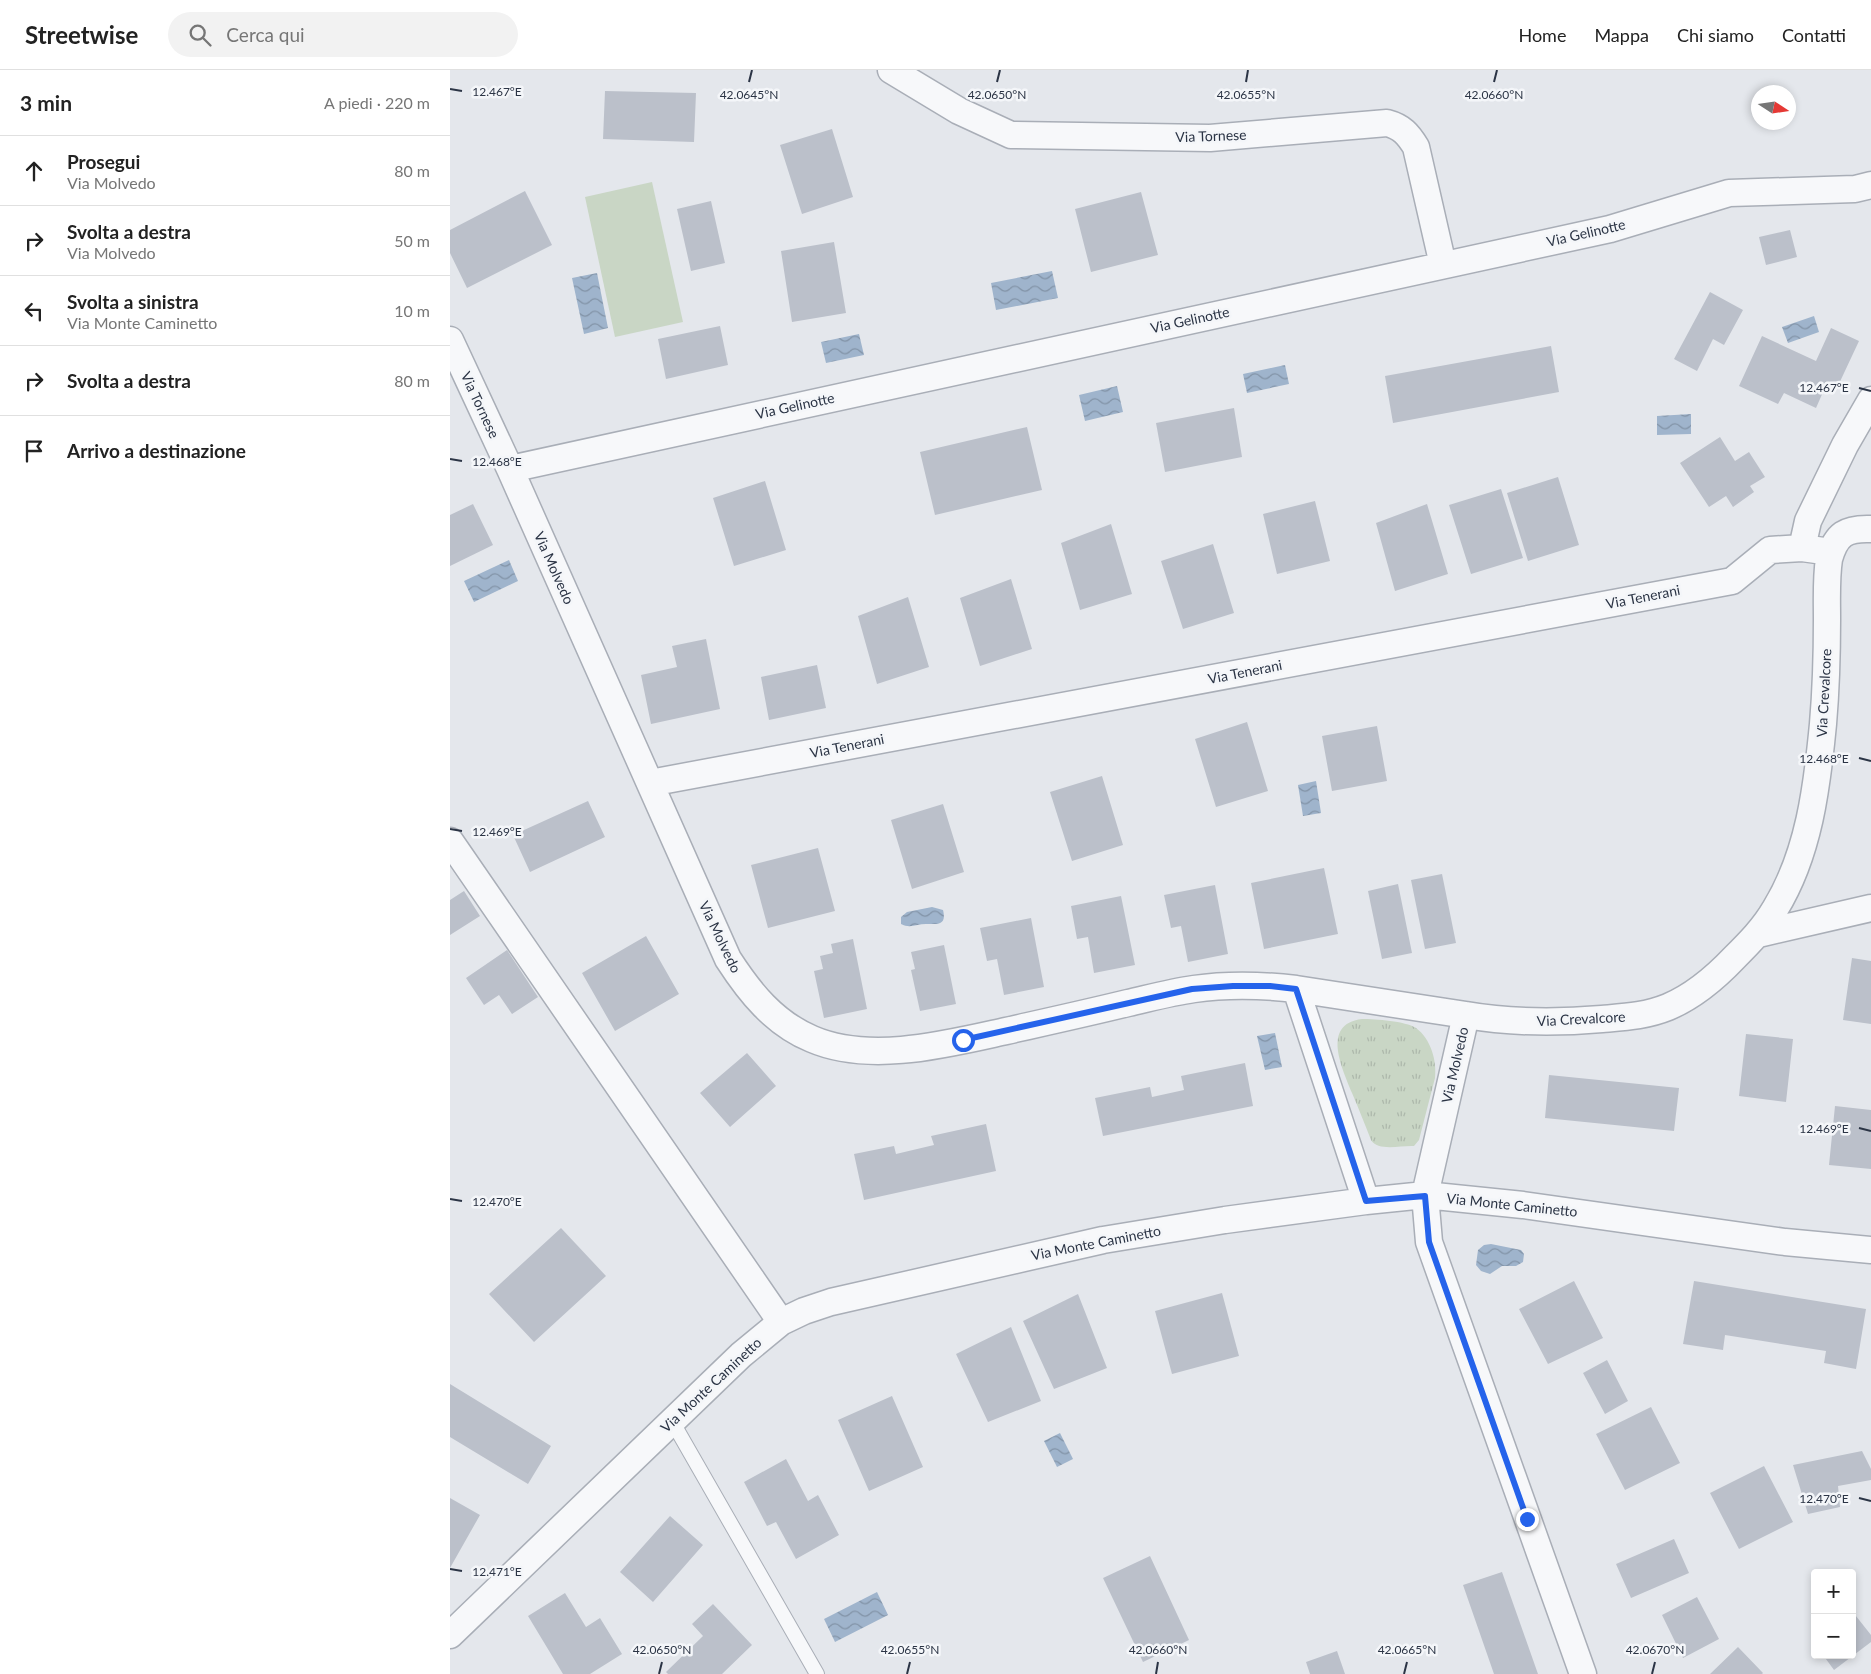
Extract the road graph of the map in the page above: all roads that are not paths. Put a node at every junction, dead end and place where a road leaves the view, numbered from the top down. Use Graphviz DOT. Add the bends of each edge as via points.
graph roads {
  1 [pos="891,70"];
  2 [pos="1871,185"];
  3 [pos="1443,264"];
  4 [pos="450,340"];
  5 [pos="1871,400"];
  6 [pos="510,469"];
  7 [pos="1871,529"];
  8 [pos="1802,548"];
  9 [pos="1831,552"];
  10 [pos="650,783"];
  11 [pos="450,841"];
  12 [pos="1871,908"];
  13 [pos="1758,934"];
  14 [pos="1296,989"];
  15 [pos="1466,1015"];
  16 [pos="1425,1196"];
  17 [pos="1366,1201"];
  18 [pos="1871,1250"];
  19 [pos="781,1322"];
  20 [pos="672,1421"];
  21 [pos="450,1635"];
  22 [pos="817,1674"];
  23 [pos="1582,1674"];
  1 -- 3 [label="street, Via Tornese" via="960,111 1012,135 1210,138 1387,124 1398,126 1416,147"];
  2 -- 3 [label="street, Via Gelinotte" via="1855,189 1729,193 1610,229"];
  3 -- 6 [label="street, Via Gelinotte"];
  4 -- 6 [label="street, Via Tornese"];
  5 -- 8 [label="street" via="1808,521"];
  6 -- 10 [label="street, Via Molvedo"];
  7 -- 9 [label="street, Via Crevalcore" via="1845,532 1836,540"];
  8 -- 9 [label="street, Via Tenerani"];
  8 -- 10 [label="street, Via Tenerani" via="1770,550 1732,581"];
  9 -- 13 [label="street, Via Crevalcore" via="1825,698 1812,807 1791,878"];
  10 -- 14 [label="street, Via Molvedo" via="728,959 746,987 766,1010 788,1027 836,1047 862,1050 926,1046 1207,987"];
  11 -- 19 [label="street"];
  12 -- 13 [label="street"];
  13 -- 15 [label="street, Via Crevalcore" via="1700,990 1667,1007 1639,1016 1536,1022"];
  14 -- 15 [label="street, Via Molvedo"];
  14 -- 17 [label="street"];
  15 -- 16 [label="street, Via Molvedo"];
  16 -- 17 [label="street, Via Monte Caminetto"];
  16 -- 18 [label="street, Via Monte Caminetto" via="1539,1207 1785,1242"];
  16 -- 23 [label="street, Via Molvedo" via="1429,1242"];
  17 -- 19 [label="street, Via Monte Caminetto" via="1103,1240 831,1302"];
  19 -- 20 [label="street, Via Monte Caminetto"];
  20 -- 21 [label="street, Via Monte Caminetto"];
  20 -- 22 [label="lane"];
}
